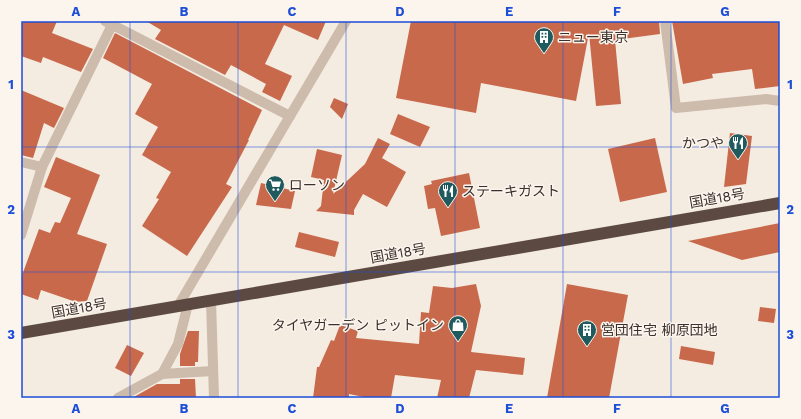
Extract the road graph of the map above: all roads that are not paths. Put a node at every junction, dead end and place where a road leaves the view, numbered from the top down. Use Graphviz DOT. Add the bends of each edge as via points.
graph roads {
  1 [pos="346,21"];
  2 [pos="665,21"];
  3 [pos="110,22"];
  4 [pos="780,101"];
  5 [pos="290,116"];
  6 [pos="21,162"];
  7 [pos="42,167"];
  8 [pos="780,203"];
  9 [pos="21,235"];
  10 [pos="211,301"];
  11 [pos="183,305"];
  12 [pos="21,333"];
  13 [pos="213,370"];
  14 [pos="162,374"];
  15 [pos="118,398"];
  16 [pos="214,398"];
  1 -- 5 [label="street"];
  2 -- 4 [label="street" via="676,108 766,99"];
  3 -- 5 [label="street"];
  3 -- 7 [label="street"];
  5 -- 11 [label="street"];
  6 -- 7 [label="street"];
  7 -- 9 [label="street"];
  8 -- 10 [label="highway, 国道18号"];
  10 -- 11 [label="highway, 国道18号"];
  10 -- 13 [label="street"];
  11 -- 12 [label="highway, 国道18号"];
  11 -- 14 [label="street" via="178,344"];
  13 -- 14 [label="street"];
  13 -- 16 [label="street"];
  14 -- 15 [label="street"];
}
